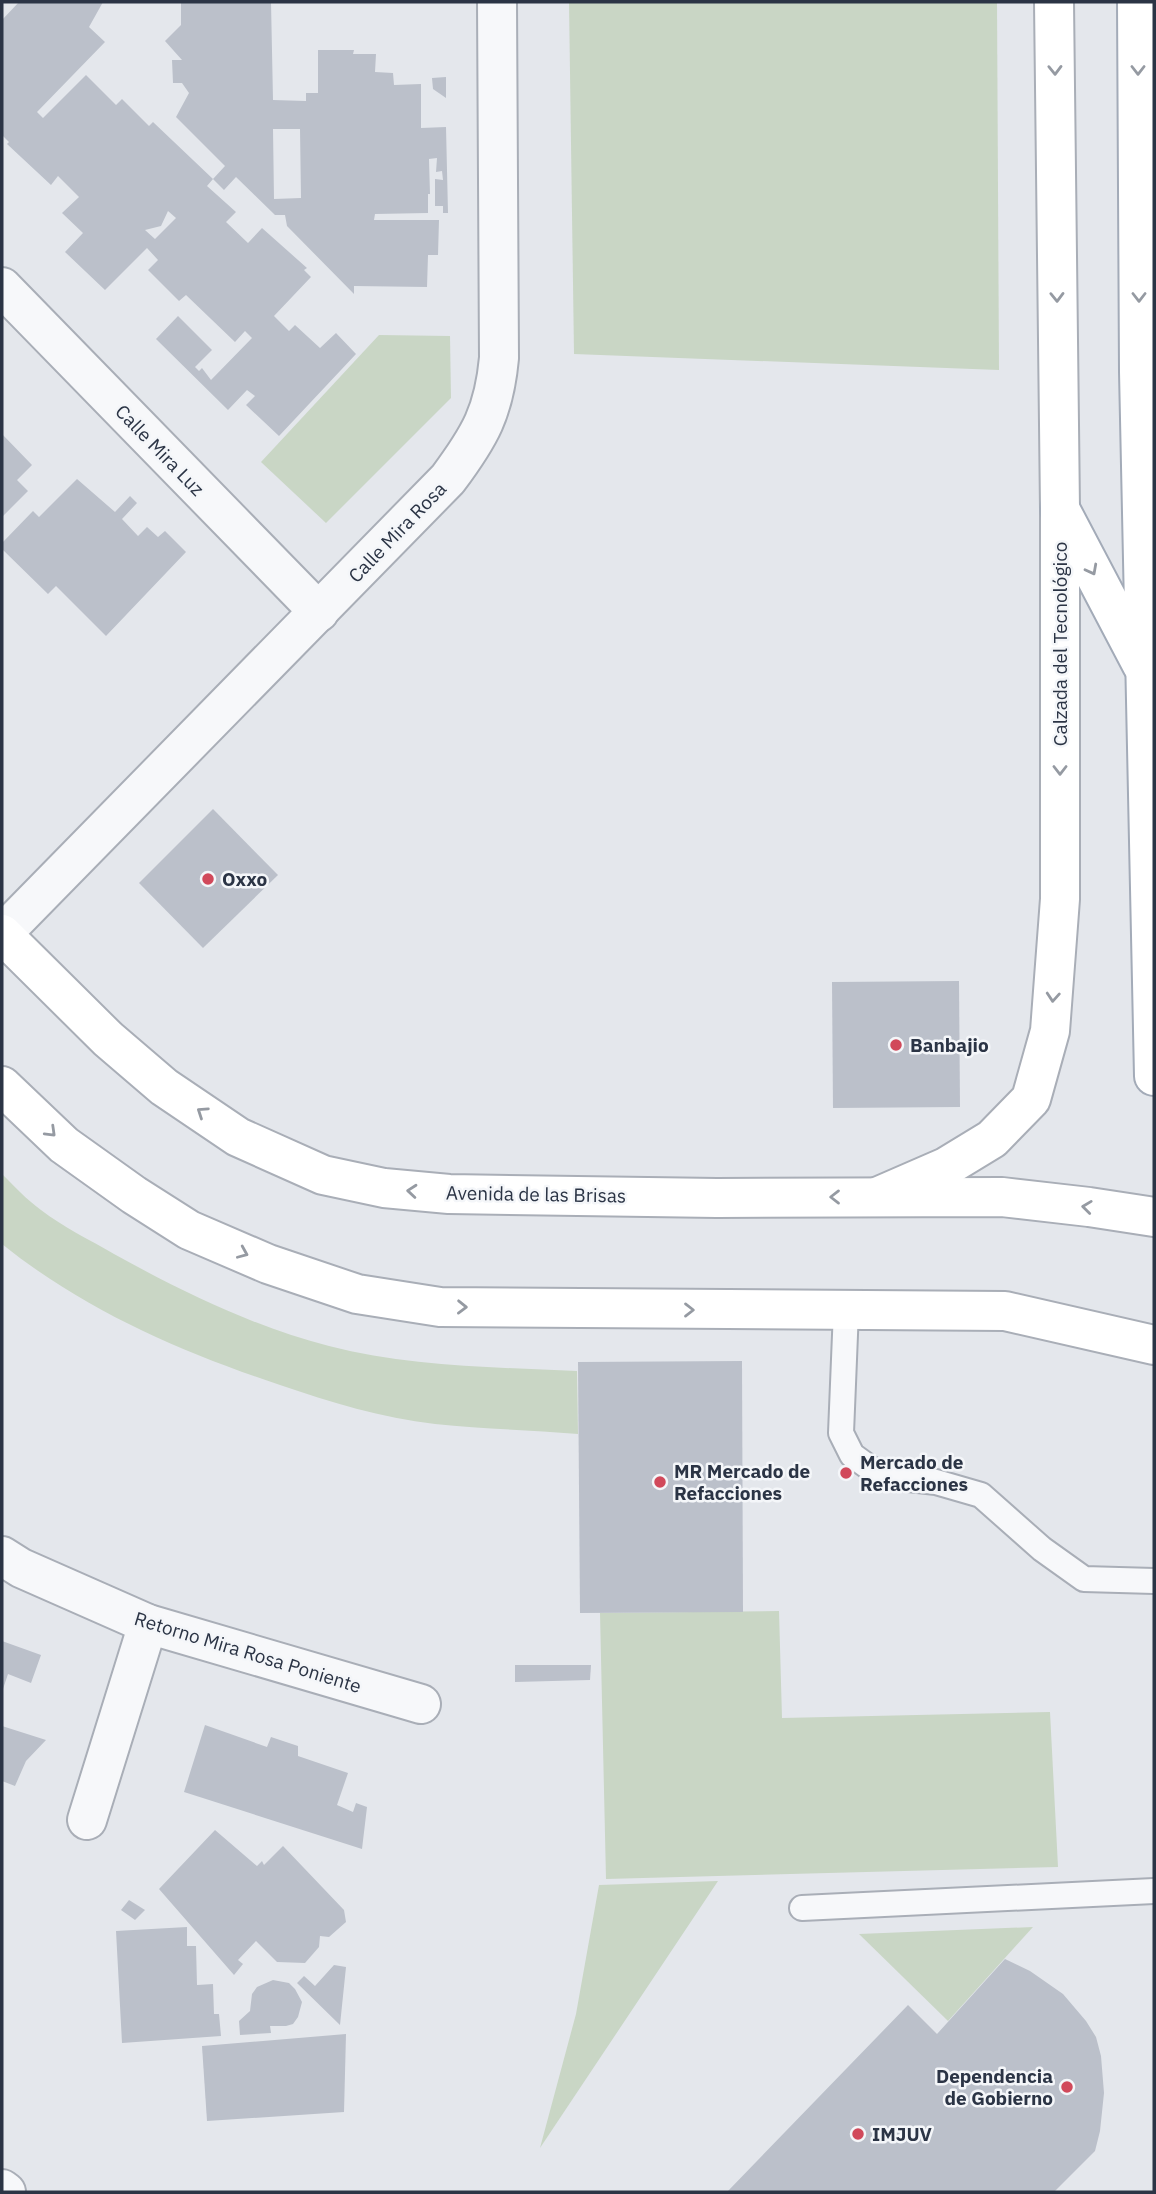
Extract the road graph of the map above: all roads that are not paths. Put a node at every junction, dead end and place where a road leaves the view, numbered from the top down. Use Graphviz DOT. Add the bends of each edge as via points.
graph roads {
  1 [pos="497,2"];
  2 [pos="1054,2"];
  3 [pos="1137,2"];
  4 [pos="2,287"];
  5 [pos="1060,509"];
  6 [pos="319,612"];
  7 [pos="1145,671"];
  8 [pos="2,934"];
  9 [pos="1154,1076"];
  10 [pos="2,1086"];
  11 [pos="877,1197"];
  12 [pos="1154,1217"];
  13 [pos="846,1310"];
  14 [pos="1154,1345"];
  15 [pos="2,1556"];
  16 [pos="1154,1581"];
  17 [pos="148,1623"];
  18 [pos="421,1704"];
  19 [pos="87,1819"];
  20 [pos="1154,1891"];
  21 [pos="802,1908"];
  1 -- 6 [label="street, Calle Mira Rosa" via="500,328 496,388 489,414 448,479"];
  2 -- 5 [label="street, Calzada del Tecnológico, one-way"];
  3 -- 7 [label="street, one-way"];
  4 -- 6 [label="street, Calle Mira Luz"];
  5 -- 7 [label="street, one-way"];
  5 -- 11 [label="street, Calzada del Tecnológico, one-way" via="1060,899 1050,1031 1031,1099 992,1139 946,1167"];
  6 -- 8 [label="street, Calle Mira Rosa"];
  7 -- 9 [label="street"];
  11 -- 8 [label="street, Avenida de las Brisas, one-way" via="449,1194 384,1188 323,1175 238,1136 164,1087 108,1040"];
  10 -- 13 [label="street, one-way" via="64,1145 188,1230 357,1294 440,1307"];
  12 -- 11 [label="street, Avenida de las Brisas, one-way" via="1002,1197"];
  13 -- 14 [label="street" via="1004,1311"];
  13 -- 16 [label="lane" via="841,1433 852,1455 881,1476 936,1482 981,1495 1084,1579"];
  15 -- 17 [label="street, Retorno Mira Rosa Poniente"];
  17 -- 18 [label="street, Retorno Mira Rosa Poniente"];
  17 -- 19 [label="street"];
  20 -- 21 [label="lane"];
}
